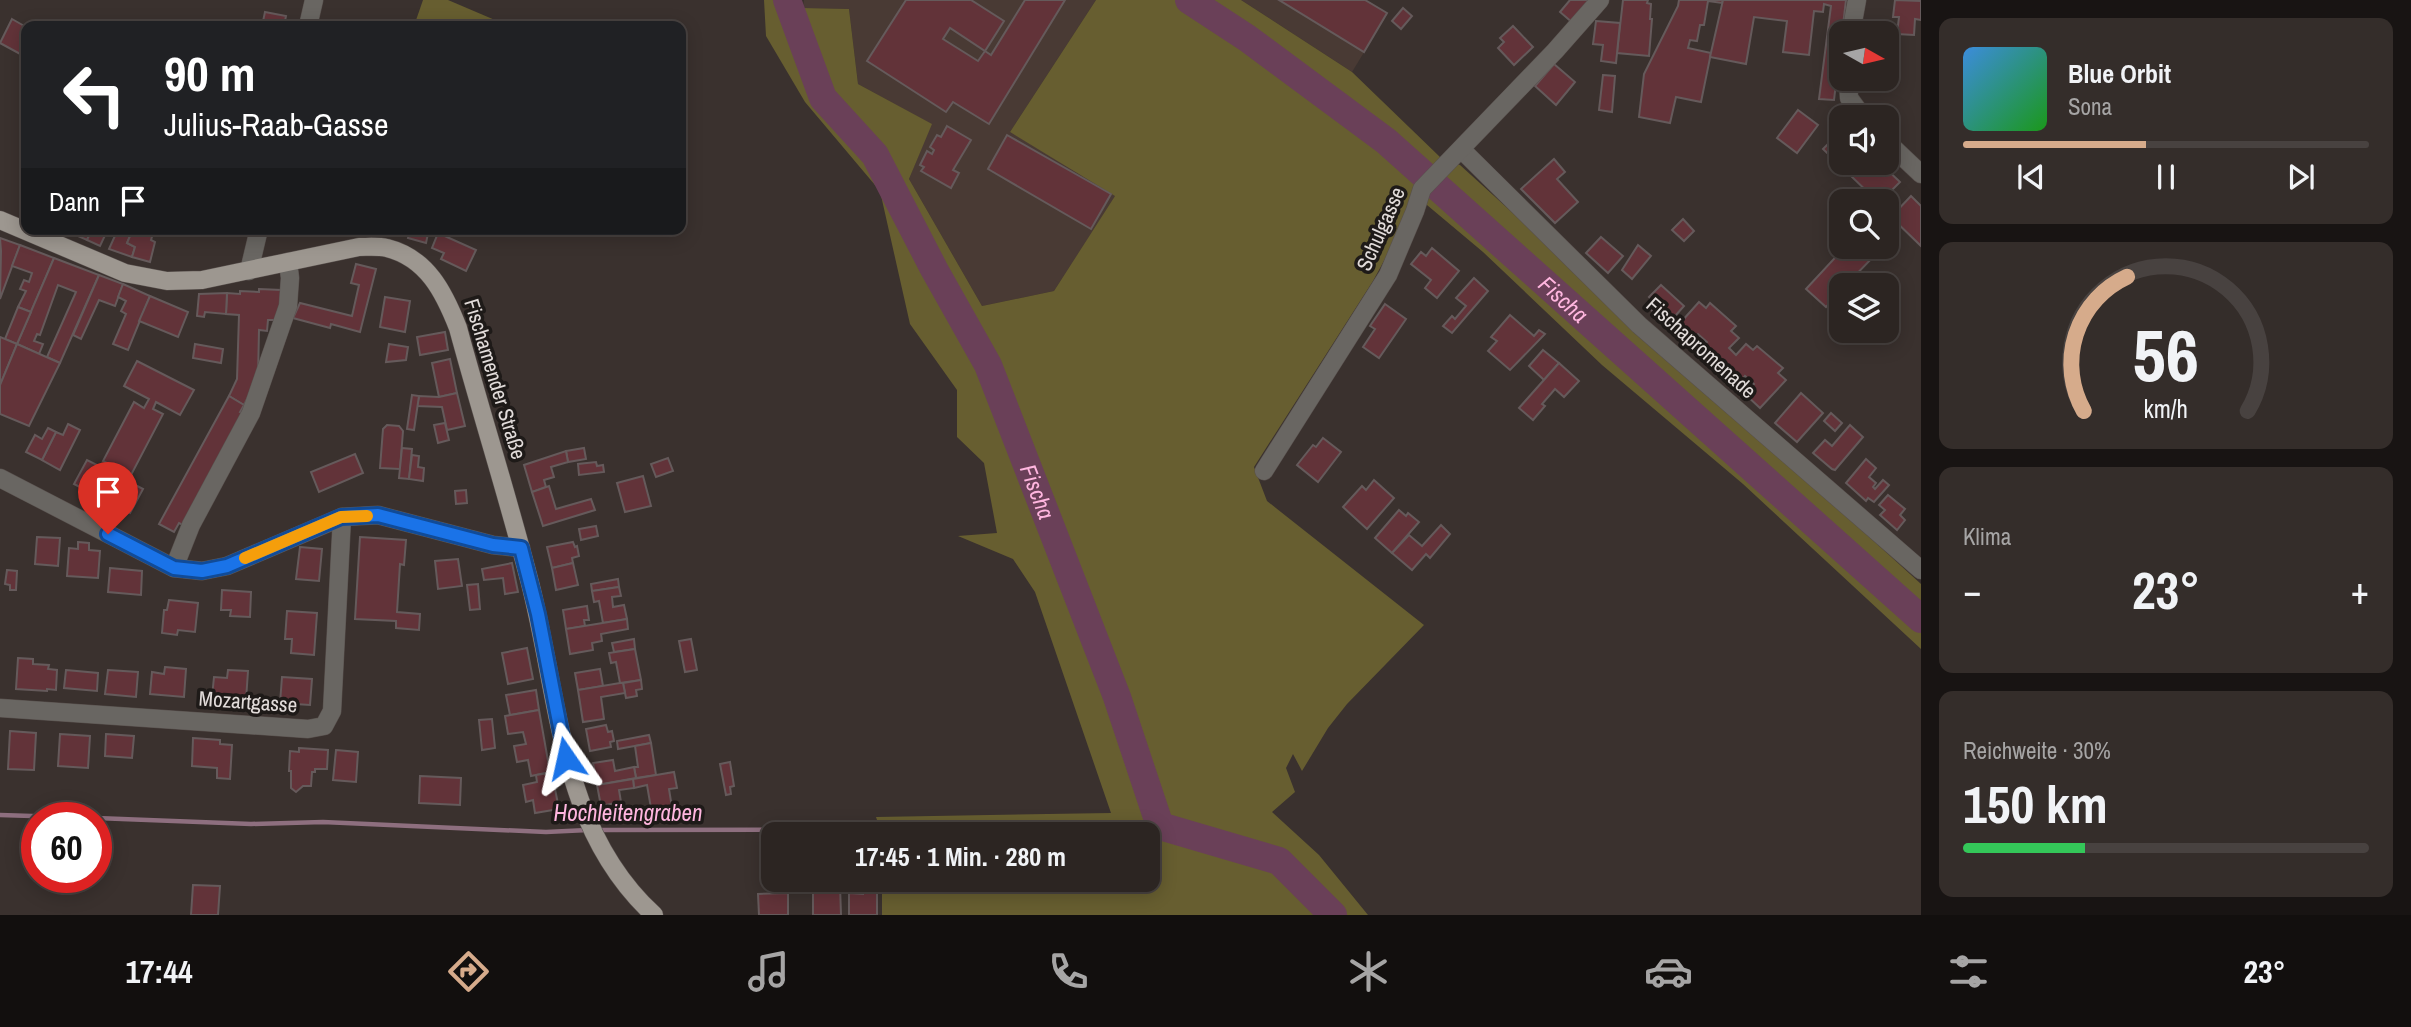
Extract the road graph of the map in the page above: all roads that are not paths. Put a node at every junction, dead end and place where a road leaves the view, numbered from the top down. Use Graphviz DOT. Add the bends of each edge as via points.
graph roads {
  1 [pos="314,0"];
  2 [pos="1600,0"];
  3 [pos="1857,0"];
  4 [pos="309,21"];
  5 [pos="1853,21"];
  6 [pos="1461,149"];
  7 [pos="1899,153"];
  8 [pos="1921,174"];
  9 [pos="0,220"];
  10 [pos="21,229"];
  11 [pos="35,235"];
  12 [pos="258,235"];
  13 [pos="288,262"];
  14 [pos="249,271"];
  15 [pos="1264,471"];
  16 [pos="0,478"];
  17 [pos="341,517"];
  18 [pos="521,548"];
  19 [pos="174,568"];
  20 [pos="1921,570"];
  21 [pos="0,708"];
  22 [pos="654,915"];
  1 -- 4 [label="street"];
  2 -- 6 [label="street, Schulgasse"];
  3 -- 5 [label="street"];
  6 -- 15 [label="street, Schulgasse" via="1422,190 1388,275"];
  6 -- 20 [label="street, Fischapromenade" via="1639,325"];
  7 -- 8 [label="street"];
  9 -- 10 [label="main road, Fischamender Straße"];
  11 -- 14 [label="main road, Fischamender Straße" via="125,273 167,281"];
  12 -- 14 [label="street"];
  13 -- 14 [label="main road, Fischamender Straße"];
  13 -- 18 [label="main road, Fischamender Straße" via="359,247 386,248 429,272 446,297 458,328"];
  13 -- 19 [label="street" via="288,306 251,413 191,525"];
  16 -- 19 [label="street"];
  17 -- 18 [label="street" via="378,515"];
  17 -- 19 [label="street" via="227,566 202,571"];
  17 -- 21 [label="street, Mozartgasse" via="332,711 324,726 308,729"];
  18 -- 22 [label="main road, Fischamender Straße" via="576,793 613,867"];
}
